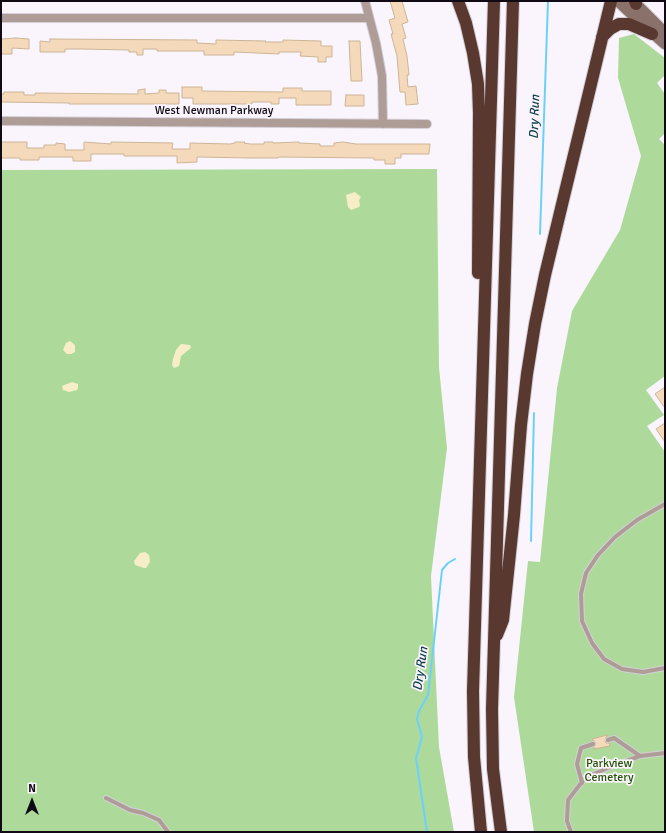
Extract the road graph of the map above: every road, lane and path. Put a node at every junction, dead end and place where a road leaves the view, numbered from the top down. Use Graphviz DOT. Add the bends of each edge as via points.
graph roads {
  1 [pos="365,1"];
  2 [pos="458,1"];
  3 [pos="494,1"];
  4 [pos="513,1"];
  5 [pos="611,1"];
  6 [pos="618,1"];
  7 [pos="635,2"];
  8 [pos="1,18"];
  9 [pos="370,18"];
  10 [pos="665,33"];
  11 [pos="652,34"];
  12 [pos="602,37"];
  13 [pos="665,44"];
  14 [pos="1,121"];
  15 [pos="383,124"];
  16 [pos="427,124"];
  17 [pos="480,467"];
  18 [pos="665,504"];
  19 [pos="494,642"];
  20 [pos="665,668"];
  21 [pos="608,740"];
  22 [pos="593,744"];
  23 [pos="665,753"];
  24 [pos="640,756"];
  25 [pos="582,783"];
  26 [pos="106,798"];
  27 [pos="168,832"];
  28 [pos="481,832"];
  29 [pos="501,832"];
  30 [pos="571,832"];
  1 -- 9 [label="street"];
  2 -- 17 [label="highway" via="473,53 479,98"];
  3 -- 17 [label="highway"];
  4 -- 19 [label="highway"];
  5 -- 12 [label="highway"];
  6 -- 11 [label="main road"];
  7 -- 10 [label="main road"];
  8 -- 9 [label="street"];
  9 -- 15 [label="street" via="382,76"];
  11 -- 12 [label="highway" via="629,24 619,24"];
  11 -- 13 [label="main road"];
  12 -- 19 [label="highway" via="534,329 527,374 503,620"];
  14 -- 15 [label="street, West Newman Parkway"];
  15 -- 16 [label="street, West Newman Parkway"];
  17 -- 28 [label="highway" via="473,697 474,757"];
  18 -- 20 [label="lane" via="637,520 615,537 598,555 586,573 581,594 582,621 592,643 604,659 622,669 643,672"];
  19 -- 29 [label="highway" via="493,769"];
  21 -- 24 [label="lane" via="614,738"];
  22 -- 25 [label="lane" via="582,748 577,764"];
  23 -- 24 [label="lane"];
  24 -- 25 [label="lane" via="585,778"];
  25 -- 30 [label="lane" via="568,800 567,821"];
  26 -- 27 [label="lane" via="159,820"];
}
